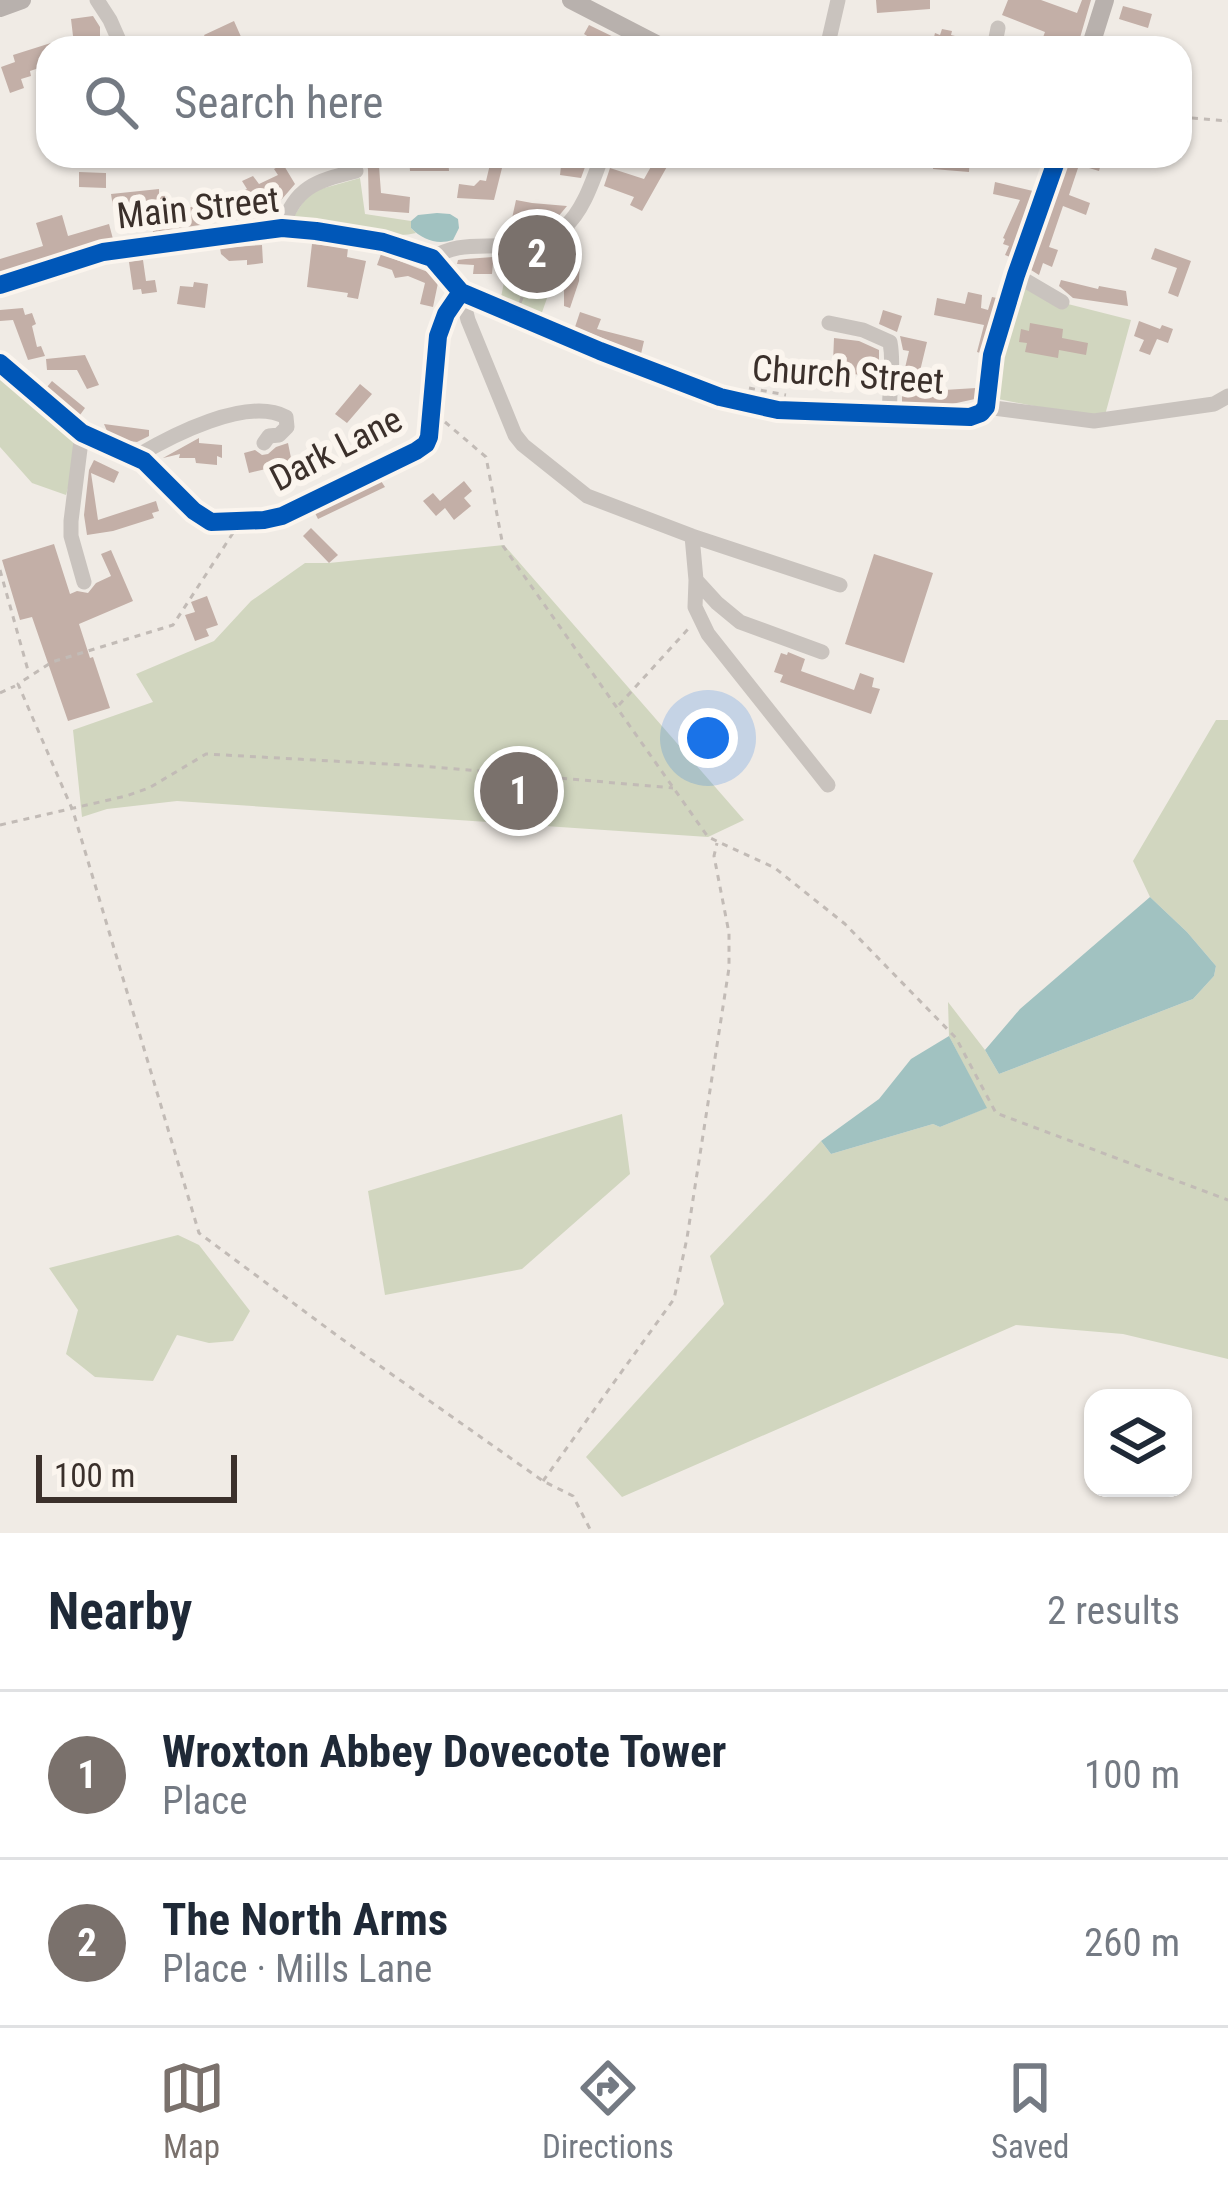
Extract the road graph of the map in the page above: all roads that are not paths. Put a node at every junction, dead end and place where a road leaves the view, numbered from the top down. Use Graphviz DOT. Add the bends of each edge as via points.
graph roads {
  1 [pos="22,0"];
  2 [pos="97,0"];
  3 [pos="571,0"];
  4 [pos="838,0"];
  5 [pos="1105,0"];
  6 [pos="0,8"];
  7 [pos="998,28"];
  8 [pos="117,36"];
  9 [pos="638,36"];
  10 [pos="829,36"];
  11 [pos="996,36"];
  12 [pos="1094,36"];
  13 [pos="597,168"];
  14 [pos="1054,168"];
  15 [pos="356,171"];
  16 [pos="566,227"];
  17 [pos="282,228"];
  18 [pos="432,258"];
  19 [pos="562,273"];
  20 [pos="1016,275"];
  21 [pos="0,285"];
  22 [pos="461,292"];
  23 [pos="1062,302"];
  24 [pos="829,323"];
  25 [pos="0,363"];
  26 [pos="1228,396"];
  27 [pos="986,407"];
  28 [pos="890,413"];
  29 [pos="82,433"];
  30 [pos="264,443"];
  31 [pos="140,459"];
  32 [pos="692,536"];
  33 [pos="696,580"];
  34 [pos="84,581"];
  35 [pos="840,585"];
  36 [pos="822,652"];
  37 [pos="828,785"];
  1 -- 6 [label="main road"];
  2 -- 8 [label="street"];
  3 -- 9 [label="main road"];
  4 -- 10 [label="street"];
  5 -- 12 [label="main road"];
  7 -- 11 [label="street"];
  13 -- 16 [label="street"];
  14 -- 20 [label="street, Church Street"];
  15 -- 17 [label="street" via="306,188"];
  16 -- 18 [label="street" via="542,240 457,246"];
  16 -- 19 [label="street" via="573,246"];
  17 -- 18 [label="street, Main Street" via="383,242"];
  17 -- 21 [label="street, Main Street" via="103,252"];
  18 -- 22 [label="street"];
  20 -- 23 [label="street"];
  20 -- 27 [label="street, Church Street"];
  22 -- 28 [label="street, Church Street" via="720,397 778,410"];
  22 -- 31 [label="street, Dark Lane" via="440,326 429,437 416,451 282,516 241,522 212,522 194,511"];
  22 -- 32 [label="street" via="523,446 586,496"];
  24 -- 28 [label="street" via="890,342"];
  25 -- 29 [label="street"];
  26 -- 27 [label="street" via="1094,421"];
  27 -- 28 [label="street, Church Street" via="970,417"];
  29 -- 31 [label="street"];
  29 -- 34 [label="street" via="71,536"];
  30 -- 31 [label="street" via="287,427 286,417 221,419"];
  32 -- 33 [label="street"];
  32 -- 35 [label="street"];
  33 -- 36 [label="street" via="740,622"];
  33 -- 37 [label="street" via="695,607 708,634"];
}
